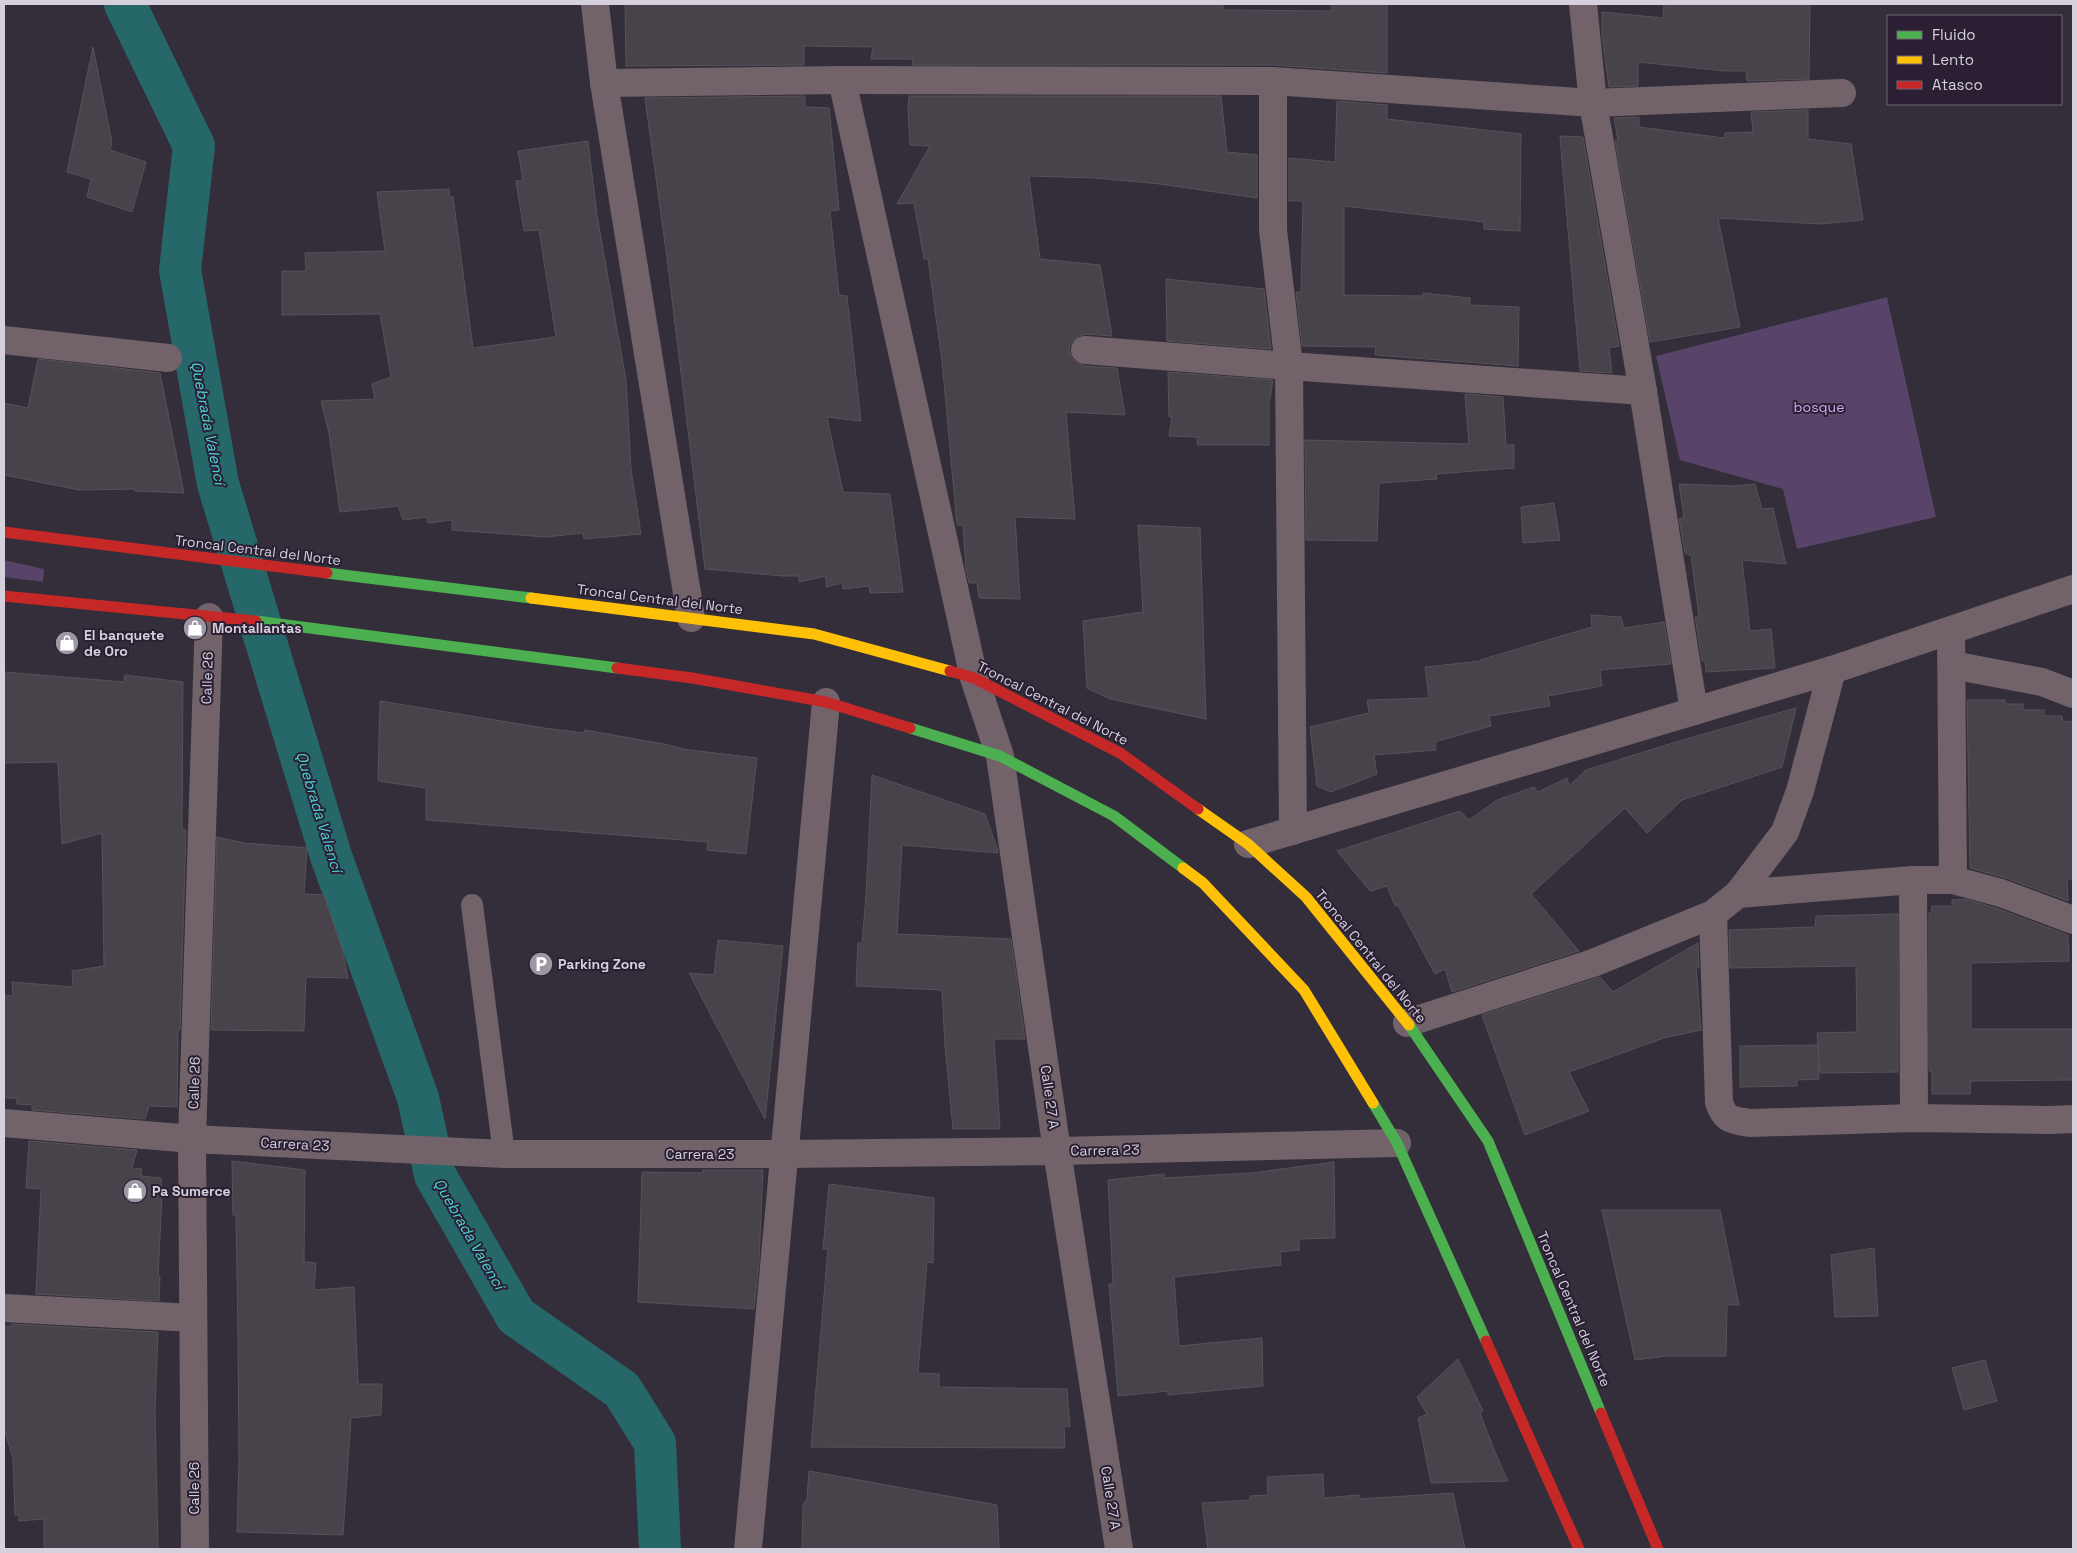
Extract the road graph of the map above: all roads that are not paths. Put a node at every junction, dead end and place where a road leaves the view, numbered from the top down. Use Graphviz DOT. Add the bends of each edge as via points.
graph roads {
  1 [pos="595,4"];
  2 [pos="1583,4"];
  3 [pos="842,80"];
  4 [pos="1274,81"];
  5 [pos="604,83"];
  6 [pos="1842,93"];
  7 [pos="1593,103"];
  8 [pos="4,340"];
  9 [pos="1085,350"];
  10 [pos="168,358"];
  11 [pos="1289,366"];
  12 [pos="1643,391"];
  13 [pos="4,532"];
  14 [pos="2073,589"];
  15 [pos="4,596"];
  16 [pos="220,617"];
  17 [pos="691,618"];
  18 [pos="1951,631"];
  19 [pos="1952,665"];
  20 [pos="1832,670"];
  21 [pos="974,678"];
  22 [pos="2073,694"];
  23 [pos="826,702"];
  24 [pos="1694,711"];
  25 [pos="1000,756"];
  26 [pos="1293,831"];
  27 [pos="1248,844"];
  28 [pos="1913,880"];
  29 [pos="1953,880"];
  30 [pos="1738,894"];
  31 [pos="472,905"];
  32 [pos="1713,914"];
  33 [pos="2073,920"];
  34 [pos="1407,1023"];
  35 [pos="1914,1118"];
  36 [pos="2073,1119"];
  37 [pos="4,1123"];
  38 [pos="192,1139"];
  39 [pos="1397,1143"];
  40 [pos="1057,1151"];
  41 [pos="504,1154"];
  42 [pos="783,1154"];
  43 [pos="4,1308"];
  44 [pos="193,1318"];
  45 [pos="195,1549"];
  46 [pos="748,1549"];
  47 [pos="1119,1549"];
  48 [pos="1579,1549"];
  49 [pos="1658,1549"];
  1 -- 5 [label="street"];
  2 -- 7 [label="street"];
  3 -- 4 [label="street"];
  3 -- 5 [label="street"];
  3 -- 21 [label="street, Calle 27 A"];
  4 -- 7 [label="street"];
  4 -- 11 [label="street" via="1273,230"];
  5 -- 17 [label="street"];
  6 -- 7 [label="street"];
  7 -- 12 [label="street"];
  8 -- 10 [label="street"];
  9 -- 11 [label="street"];
  11 -- 12 [label="street"];
  11 -- 26 [label="street"];
  12 -- 24 [label="street"];
  13 -- 17 [label="highway, Troncal Central del Norte"];
  14 -- 18 [label="street"];
  15 -- 16 [label="highway"];
  16 -- 23 [label="highway" via="692,678"];
  16 -- 38 [label="street, Calle 26"];
  17 -- 21 [label="highway, Troncal Central del Norte" via="814,634"];
  18 -- 19 [label="street"];
  18 -- 20 [label="street"];
  19 -- 22 [label="street" via="2042,682"];
  19 -- 29 [label="street"];
  20 -- 24 [label="street"];
  20 -- 30 [label="street" via="1800,791 1785,832"];
  21 -- 25 [label="street, Calle 27 A"];
  21 -- 27 [label="highway, Troncal Central del Norte" via="1120,753"];
  23 -- 25 [label="highway"];
  23 -- 42 [label="street"];
  24 -- 26 [label="street"];
  25 -- 39 [label="highway" via="1114,816 1203,882 1304,990"];
  25 -- 40 [label="street, Calle 27 A"];
  26 -- 27 [label="street"];
  27 -- 34 [label="highway, Troncal Central del Norte" via="1306,898"];
  28 -- 29 [label="street"];
  28 -- 30 [label="street"];
  28 -- 35 [label="street"];
  29 -- 33 [label="street" via="2001,893"];
  30 -- 32 [label="street"];
  31 -- 41 [label="lane"];
  32 -- 34 [label="street" via="1593,963"];
  32 -- 35 [label="street" via="1718,1084 1723,1113 1732,1120 1750,1123"];
  34 -- 49 [label="highway, Troncal Central del Norte" via="1488,1141"];
  35 -- 36 [label="street"];
  37 -- 38 [label="street, Carrera 23"];
  38 -- 41 [label="street, Carrera 23"];
  38 -- 44 [label="street, Calle 26"];
  39 -- 40 [label="street, Carrera 23"];
  39 -- 48 [label="highway"];
  40 -- 42 [label="street, Carrera 23"];
  40 -- 47 [label="street, Calle 27 A"];
  41 -- 42 [label="street, Carrera 23"];
  42 -- 46 [label="street"];
  43 -- 44 [label="street"];
  44 -- 45 [label="street, Calle 26"];
}
